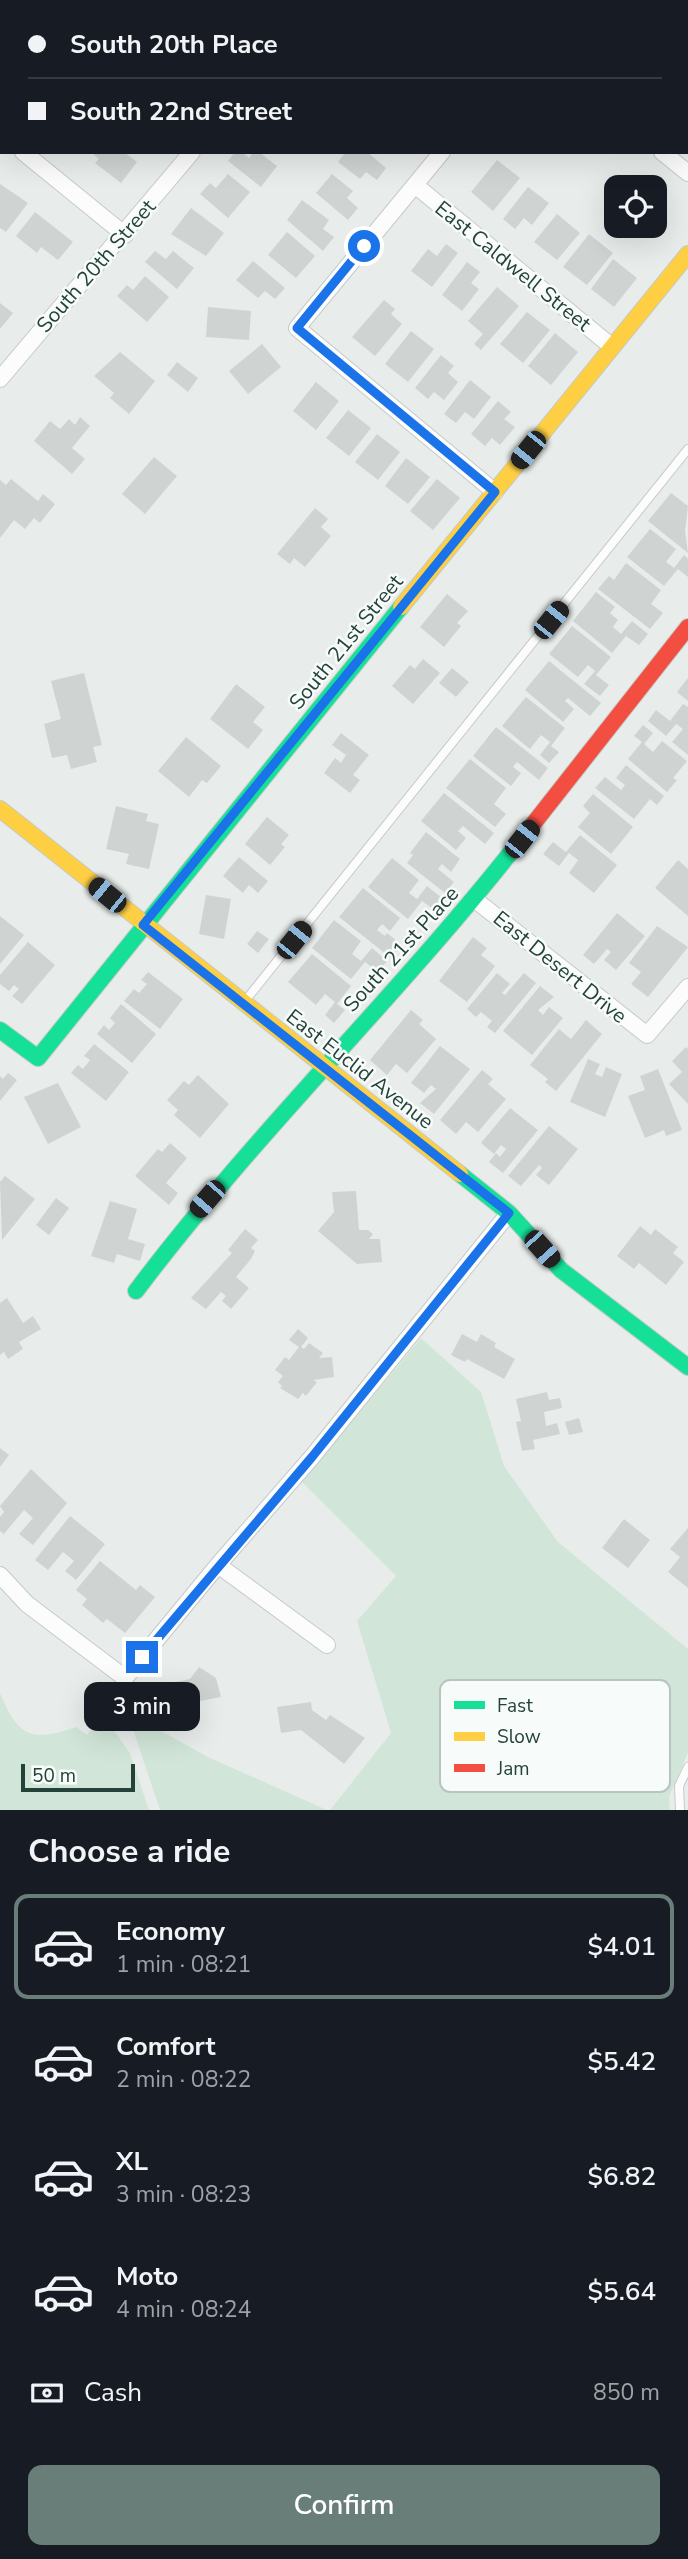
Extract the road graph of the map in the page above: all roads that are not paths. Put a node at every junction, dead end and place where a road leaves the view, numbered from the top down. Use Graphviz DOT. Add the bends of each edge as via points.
graph roads {
  1 [pos="25,154"];
  2 [pos="190,154"];
  3 [pos="440,154"];
  4 [pos="664,154"];
  5 [pos="688,173"];
  6 [pos="415,185"];
  7 [pos="125,235"];
  8 [pos="688,254"];
  9 [pos="611,346"];
  10 [pos="0,379"];
  11 [pos="688,449"];
  12 [pos="495,492"];
  13 [pos="688,627"];
  14 [pos="0,809"];
  15 [pos="474,899"];
  16 [pos="143,925"];
  17 [pos="688,987"];
  18 [pos="243,1004"];
  19 [pos="0,1030"];
  20 [pos="323,1067"];
  21 [pos="509,1213"];
  22 [pos="136,1291"];
  23 [pos="687,1364"];
  24 [pos="218,1564"];
  25 [pos="0,1575"];
  26 [pos="327,1645"];
  27 [pos="688,1767"];
  28 [pos="680,1810"];
  1 -- 7 [label="street"];
  2 -- 7 [label="street, South 20th Street"];
  3 -- 6 [label="street"];
  4 -- 5 [label="street"];
  6 -- 9 [label="street, East Caldwell Street"];
  6 -- 12 [label="street" via="297,328"];
  7 -- 10 [label="street, South 20th Street"];
  8 -- 9 [label="street, South 21st Street"];
  9 -- 12 [label="street, South 21st Street"];
  11 -- 18 [label="lane"];
  12 -- 16 [label="street, South 21st Street"];
  13 -- 15 [label="street, South 21st Place"];
  14 -- 16 [label="street, East Euclid Avenue"];
  15 -- 17 [label="street, East Desert Drive" via="647,1035"];
  15 -- 20 [label="street, South 21st Place"];
  16 -- 18 [label="street, East Euclid Avenue"];
  16 -- 19 [label="street, South 21st Street" via="38,1058"];
  18 -- 20 [label="street, East Euclid Avenue"];
  20 -- 21 [label="street, East Euclid Avenue"];
  20 -- 22 [label="street, South 21st Place" via="191,1218"];
  21 -- 23 [label="street, East Euclid Avenue" via="561,1270"];
  21 -- 24 [label="street" via="312,1457"];
  24 -- 25 [label="street" via="125,1678 27,1604"];
  24 -- 26 [label="street"];
  27 -- 28 [label="lane" via="679,1786"];
}
